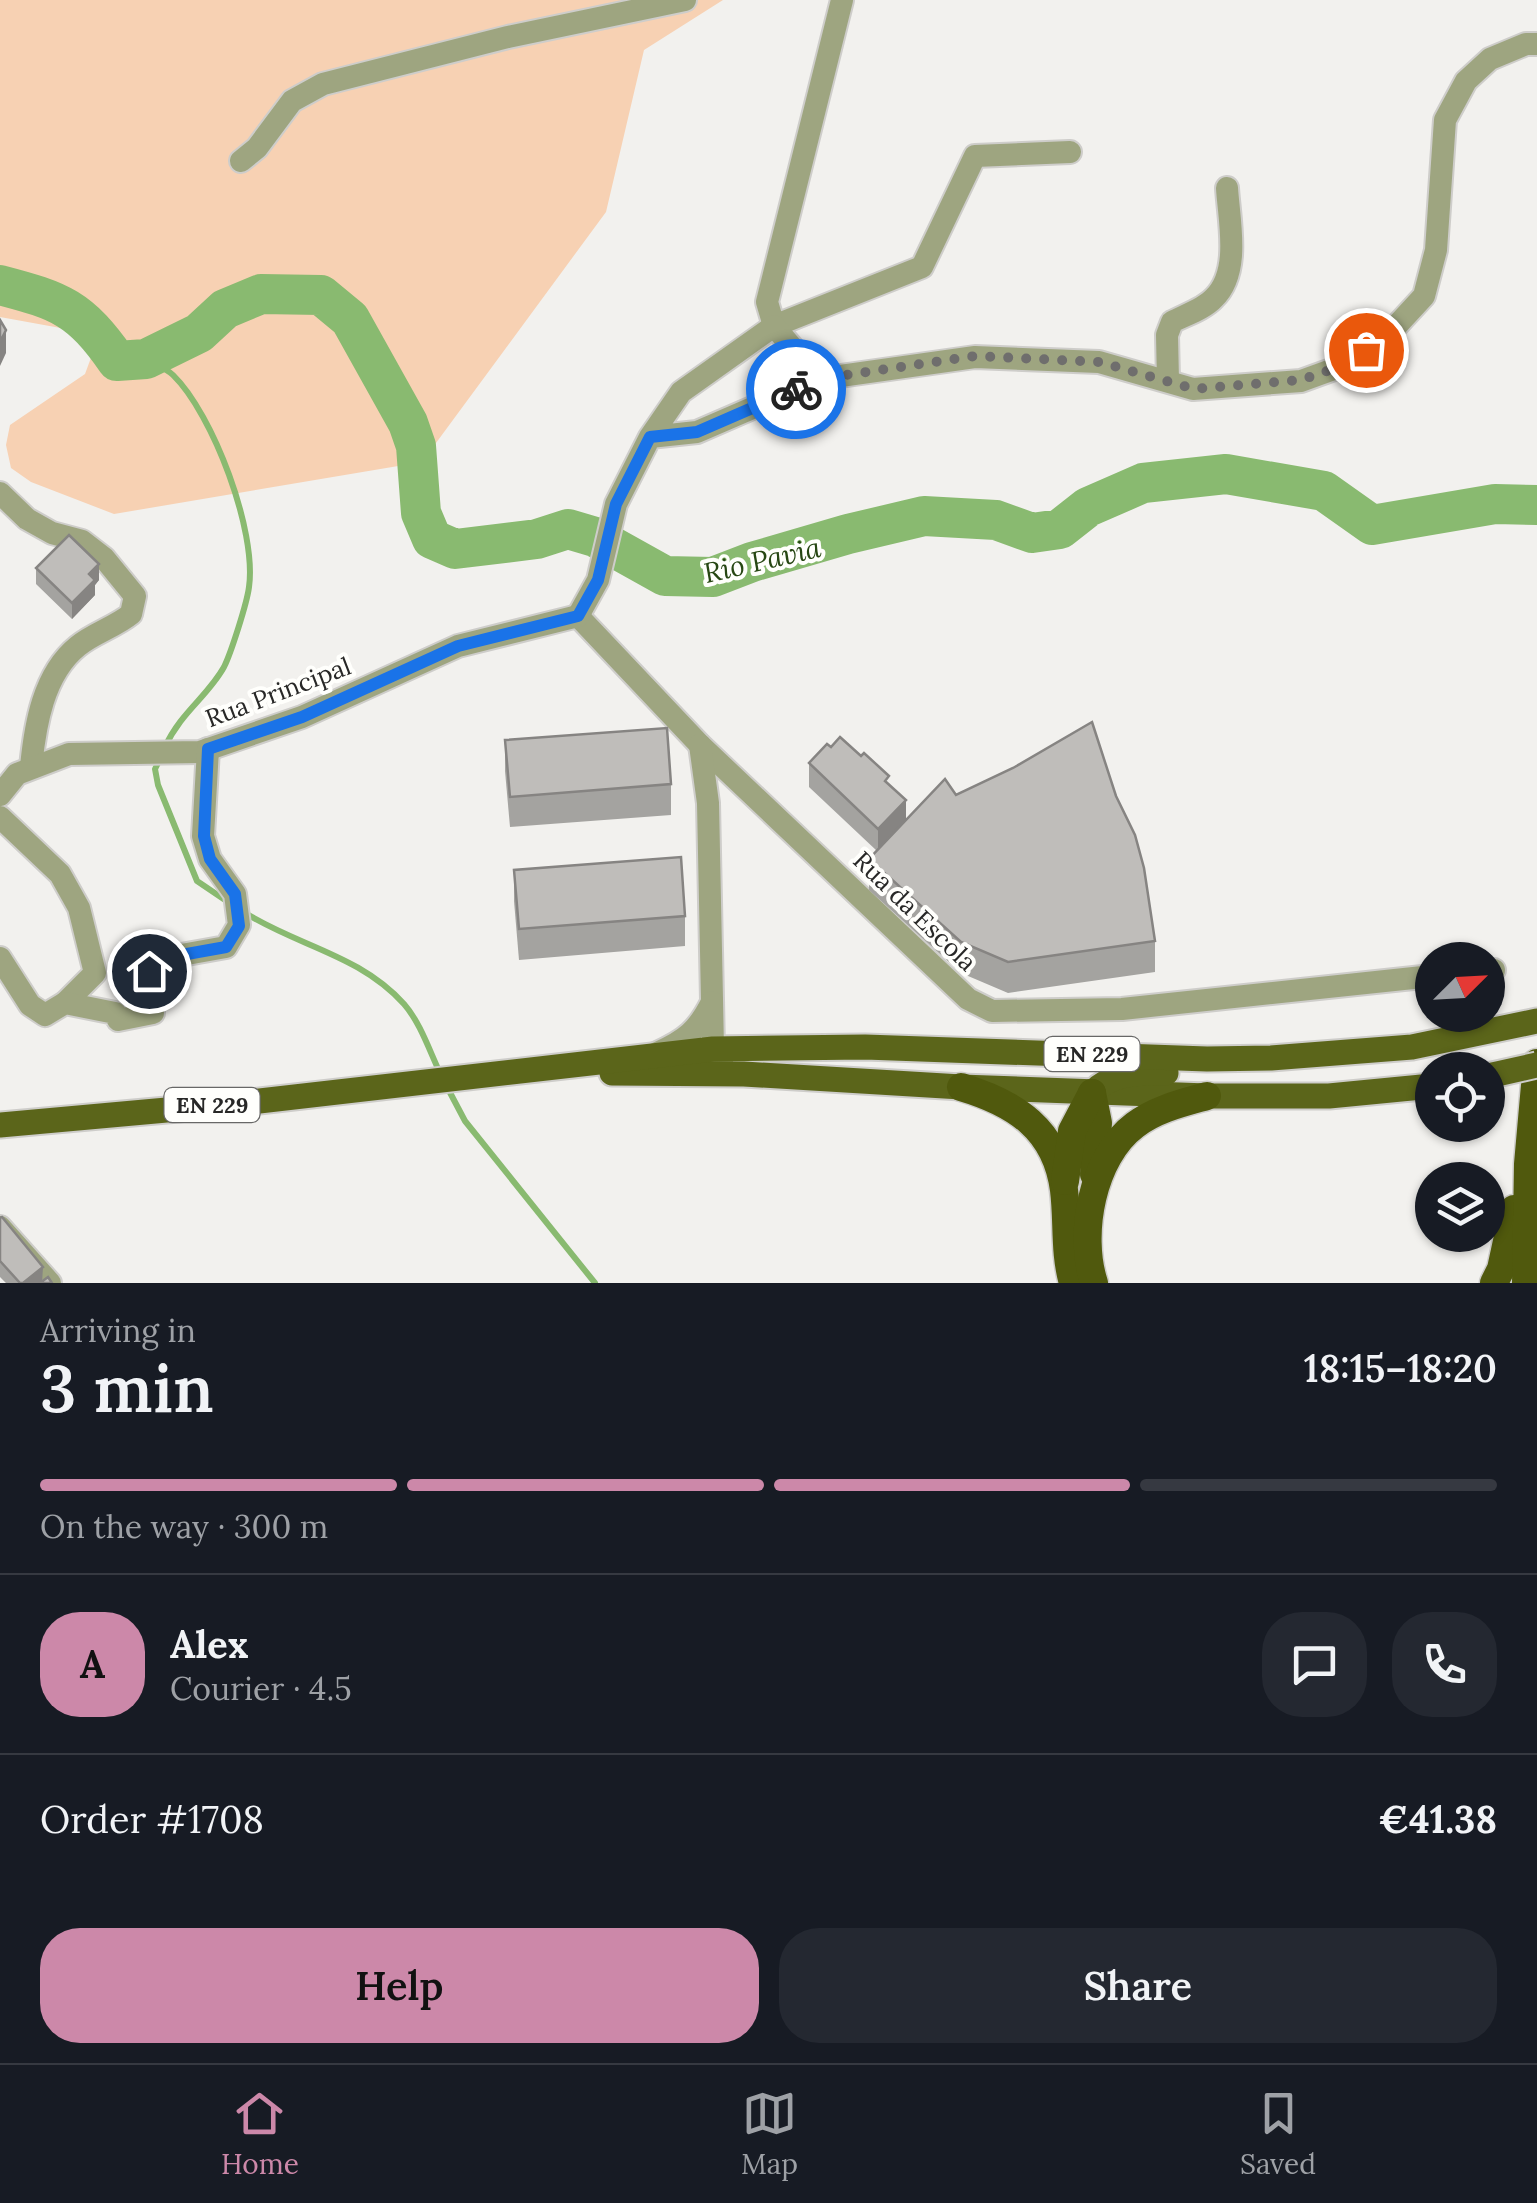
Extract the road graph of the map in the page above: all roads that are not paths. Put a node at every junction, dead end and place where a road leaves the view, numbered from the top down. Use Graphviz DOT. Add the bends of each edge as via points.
graph roads {
  1 [pos="685,0"];
  2 [pos="842,0"];
  3 [pos="1537,44"];
  4 [pos="1070,152"];
  5 [pos="241,160"];
  6 [pos="1227,188"];
  7 [pos="774,326"];
  8 [pos="819,379"];
  9 [pos="1168,381"];
  10 [pos="650,437"];
  11 [pos="0,492"];
  12 [pos="578,616"];
  13 [pos="700,744"];
  14 [pos="208,749"];
  15 [pos="16,768"];
  16 [pos="0,795"];
  17 [pos="0,817"];
  18 [pos="0,958"];
  19 [pos="1415,978"];
  20 [pos="713,998"];
  21 [pos="65,1003"];
  22 [pos="1537,1021"];
  23 [pos="761,1047"];
  24 [pos="712,1048"];
  25 [pos="1033,1052"];
  26 [pos="653,1054"];
  27 [pos="1271,1058"];
  28 [pos="1537,1064"];
  29 [pos="522,1071"];
  30 [pos="1505,1072"];
  31 [pos="622,1073"];
  32 [pos="744,1074"];
  33 [pos="961,1088"];
  34 [pos="1415,1088"];
  35 [pos="1092,1093"];
  36 [pos="1207,1096"];
  37 [pos="0,1125"];
  38 [pos="1528,1164"];
  39 [pos="1064,1191"];
  40 [pos="1093,1195"];
  41 [pos="0,1227"];
  42 [pos="50,1283"];
  43 [pos="1073,1283"];
  44 [pos="1094,1283"];
  45 [pos="1494,1283"];
  46 [pos="1526,1283"];
  1 -- 5 [label="street" via="322,84 292,101"];
  2 -- 7 [label="street" via="767,302"];
  3 -- 9 [label="street" via="1490,59 1466,81 1445,120 1436,250 1424,296 1388,335 1345,365 1301,380 1194,389"];
  4 -- 7 [label="street" via="975,156 922,267"];
  6 -- 9 [label="street" via="1232,244 1225,284 1213,300 1172,322"];
  7 -- 8 [label="street"];
  7 -- 10 [label="street" via="681,392"];
  8 -- 9 [label="street" via="975,356 1100,362"];
  8 -- 10 [label="street" via="697,432"];
  10 -- 12 [label="street" via="616,504 598,580"];
  11 -- 15 [label="street" via="27,519 93,550 135,596 131,614 77,647 53,675"];
  12 -- 13 [label="street, Rua da Escola"];
  12 -- 14 [label="street, Rua Principal" via="458,646 302,717"];
  13 -- 19 [label="street, Rua da Escola" via="968,999 992,1012 1122,1009"];
  13 -- 20 [label="street" via="708,803 698,862"];
  14 -- 15 [label="street, Rua Principal" via="69,754"];
  14 -- 21 [label="street" via="204,836 210,859 235,894 239,926 226,947 159,959 149,971 153,1014 118,1020 115,1013"];
  15 -- 16 [label="street"];
  17 -- 21 [label="street" via="60,874 79,908 96,973"];
  18 -- 21 [label="street" via="30,1005 45,1015"];
  20 -- 23 [label="street" via="730,1037"];
  20 -- 24 [label="street"];
  20 -- 26 [label="street" via="688,1038"];
  22 -- 27 [label="main road, EN 229" via="1412,1047"];
  23 -- 24 [label="main road, EN 229"];
  23 -- 25 [label="main road, EN 229"];
  24 -- 26 [label="main road, EN 229"];
  24 -- 31 [label="street" via="700,1060 645,1063"];
  24 -- 32 [label="street" via="716,1058"];
  25 -- 27 [label="main road, EN 229"];
  25 -- 35 [label="main road" via="1077,1071"];
  26 -- 29 [label="main road, EN 229"];
  27 -- 35 [label="main road" via="1232,1073 1120,1075"];
  28 -- 30 [label="main road, bridge"];
  28 -- 38 [label="highway"];
  29 -- 31 [label="main road, EN 229"];
  29 -- 37 [label="main road, EN 229"];
  31 -- 32 [label="main road, EN 229"];
  32 -- 33 [label="main road, EN 229"];
  33 -- 35 [label="main road, EN 229"];
  33 -- 39 [label="highway" via="1007,1103 1032,1122"];
  34 -- 36 [label="main road, EN 229"];
  35 -- 36 [label="main road, EN 229"];
  35 -- 39 [label="highway" via="1072,1130"];
  35 -- 40 [label="highway" via="1098,1123"];
  36 -- 40 [label="highway" via="1132,1127"];
  38 -- 45 [label="highway"];
  38 -- 46 [label="highway"];
  39 -- 43 [label="highway"];
  40 -- 44 [label="highway" via="1088,1253"];
  41 -- 42 [label="street"];
}
